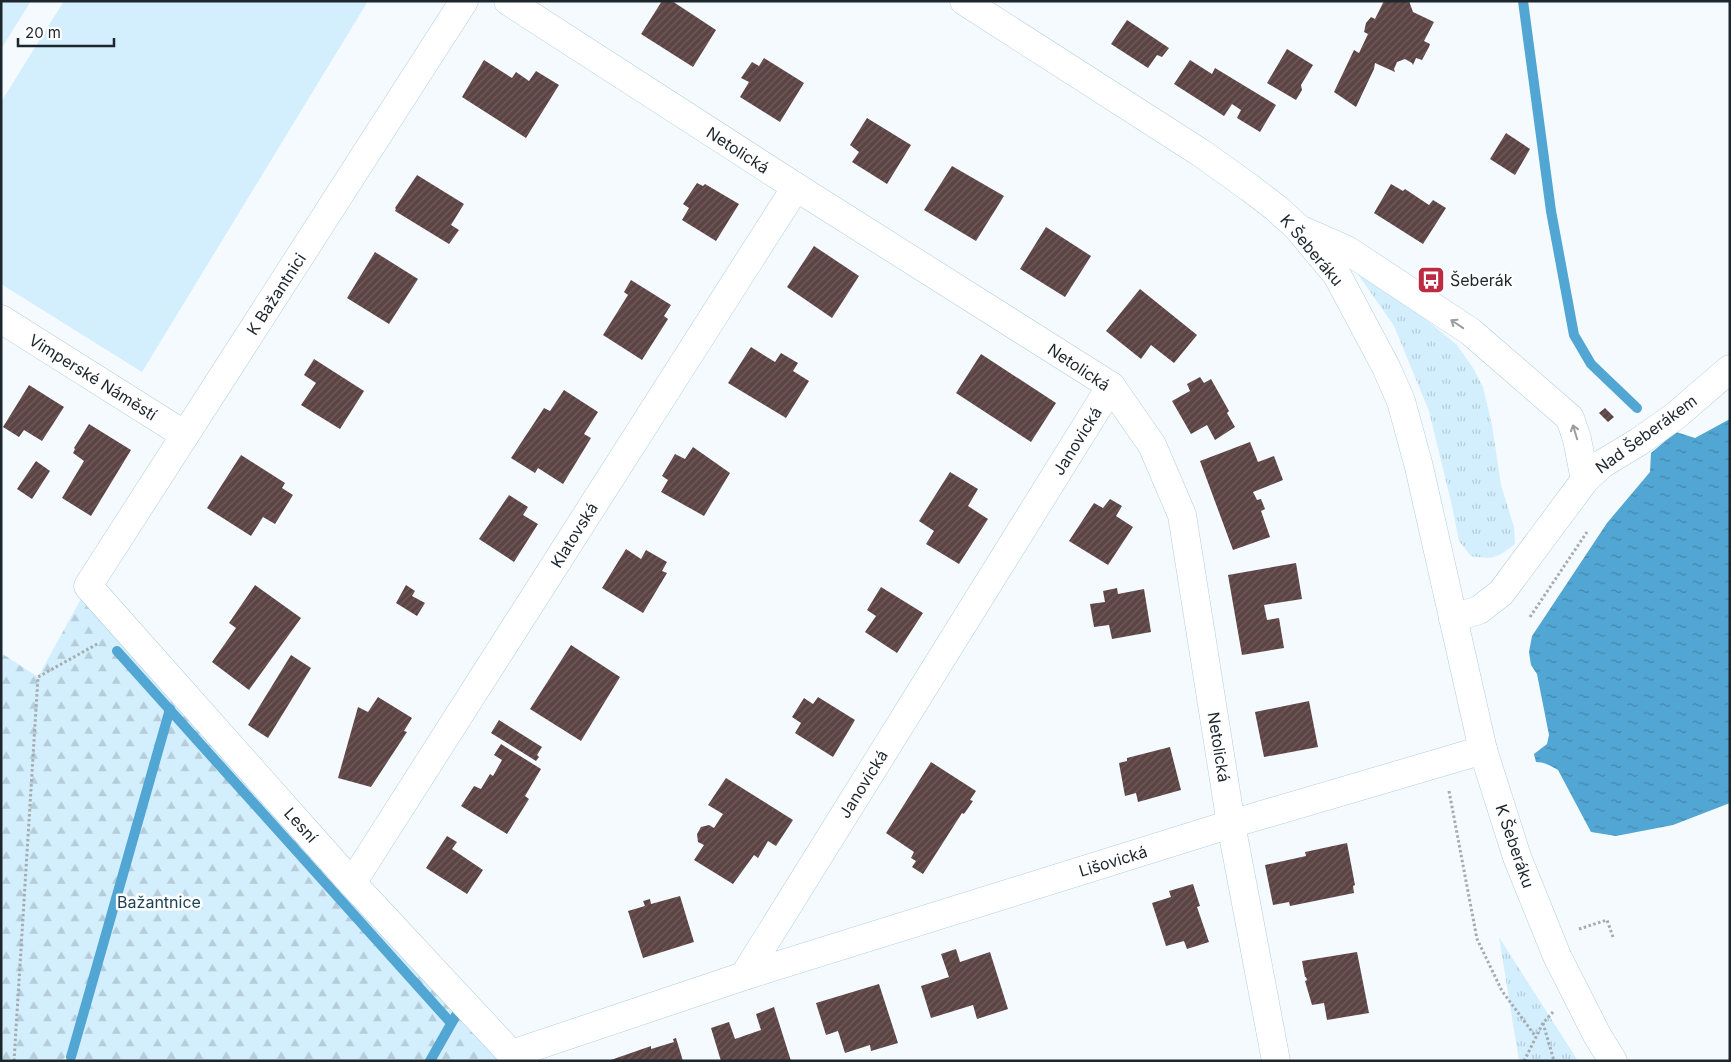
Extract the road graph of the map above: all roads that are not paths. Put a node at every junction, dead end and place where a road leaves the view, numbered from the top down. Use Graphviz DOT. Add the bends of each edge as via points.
graph roads {
  1 [pos="464,1"];
  2 [pos="508,1"];
  3 [pos="964,1"];
  4 [pos="796,187"];
  5 [pos="1297,227"];
  6 [pos="1,318"];
  7 [pos="1730,369"];
  8 [pos="1111,386"];
  9 [pos="185,435"];
  10 [pos="1585,480"];
  11 [pos="88,586"];
  12 [pos="1453,618"];
  13 [pos="1483,750"];
  14 [pos="1232,824"];
  15 [pos="352,883"];
  16 [pos="744,976"];
  17 [pos="515,1057"];
  18 [pos="1276,1061"];
  19 [pos="1613,1061"];
  1 -- 9 [label="street, K Bažantnici"];
  2 -- 4 [label="street, Netolická"];
  3 -- 5 [label="street, K Šeberáku" via="1200,153"];
  4 -- 8 [label="street, Netolická"];
  4 -- 15 [label="street, Klatovská"];
  10 -- 5 [label="street, one-way" via="1570,418 1471,332 1347,250"];
  5 -- 12 [label="street, K Šeberáku" via="1337,275 1386,366 1400,401 1419,467"];
  6 -- 9 [label="street, Vimperské Náměstí"];
  7 -- 10 [label="street, Nad Šeberákem" via="1674,417 1602,464"];
  8 -- 14 [label="street, Netolická" via="1152,445 1182,515"];
  8 -- 16 [label="street, Janovická"];
  9 -- 11 [label="street, K Bažantnici"];
  10 -- 12 [label="street" via="1500,593 1479,610"];
  11 -- 15 [label="street, Lesní"];
  12 -- 13 [label="street, K Šeberáku"];
  13 -- 14 [label="street, Lišovická"];
  13 -- 19 [label="street, K Šeberáku" via="1540,918 1573,989"];
  14 -- 16 [label="street, Lišovická"];
  14 -- 18 [label="street, Netolická"];
  15 -- 17 [label="street, Lesní"];
  16 -- 17 [label="street"];
}
